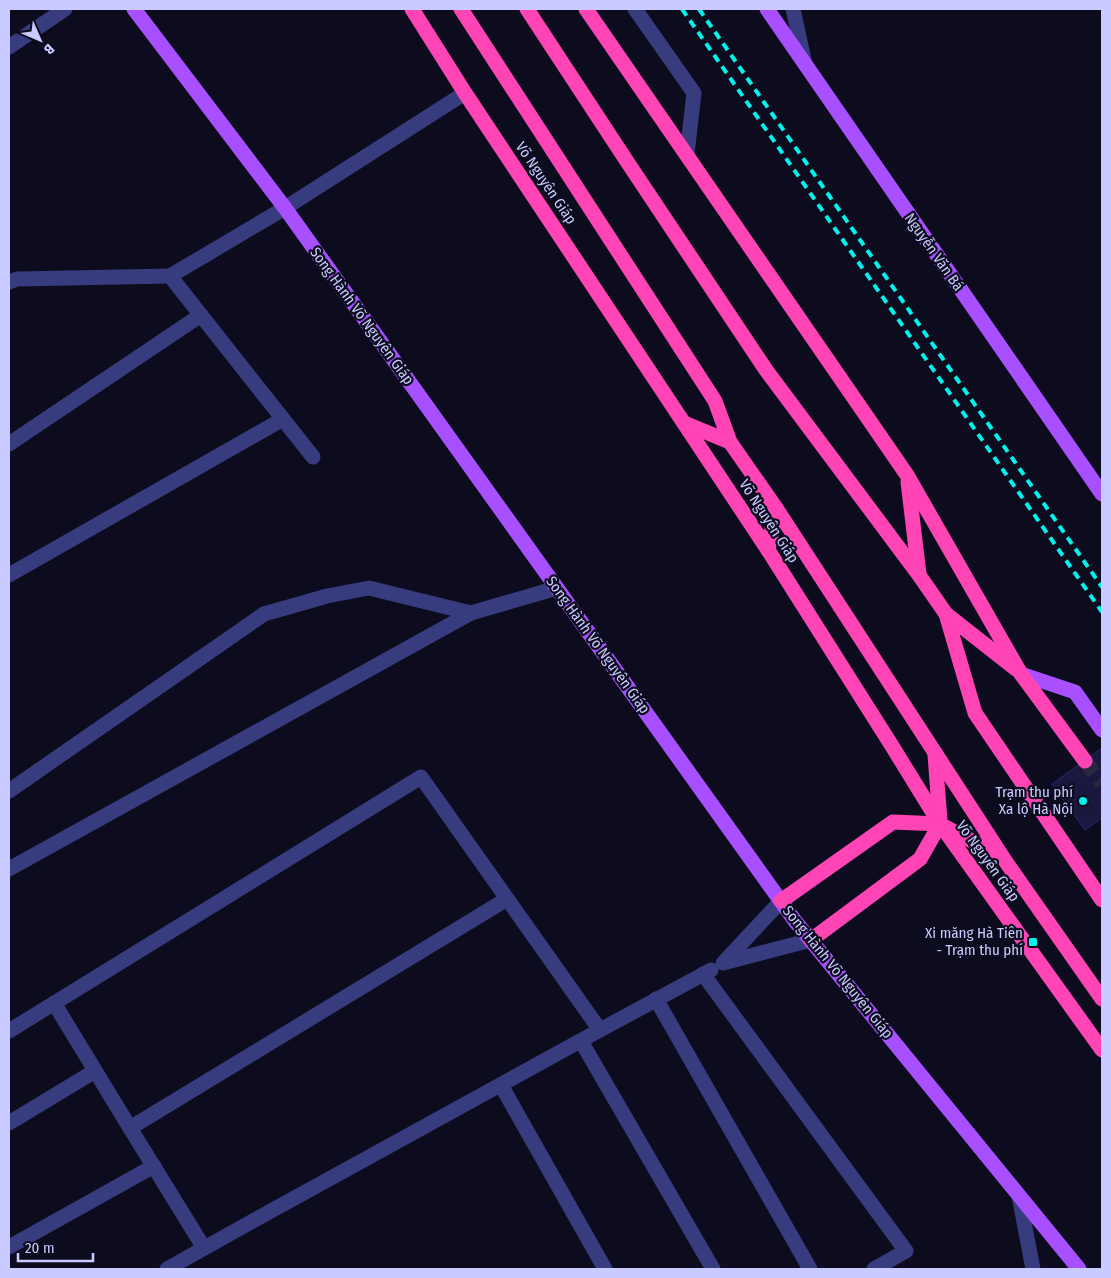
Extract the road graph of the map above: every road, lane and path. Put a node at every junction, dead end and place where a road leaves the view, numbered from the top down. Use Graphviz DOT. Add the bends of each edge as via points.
graph roads {
  1 [pos="65,9"];
  2 [pos="134,9"];
  3 [pos="412,9"];
  4 [pos="461,9"];
  5 [pos="527,9"];
  6 [pos="586,9"];
  7 [pos="635,9"];
  8 [pos="767,9"];
  9 [pos="793,9"];
  10 [pos="9,47"];
  11 [pos="805,64"];
  12 [pos="465,93"];
  13 [pos="687,154"];
  14 [pos="285,208"];
  15 [pos="170,276"];
  16 [pos="9,282"];
  17 [pos="201,315"];
  18 [pos="283,419"];
  19 [pos="684,423"];
  20 [pos="730,442"];
  21 [pos="9,444"];
  22 [pos="313,457"];
  23 [pos="908,475"];
  24 [pos="1102,494"];
  25 [pos="776,508"];
  26 [pos="768,550"];
  27 [pos="9,575"];
  28 [pos="919,575"];
  29 [pos="557,588"];
  30 [pos="471,613"];
  31 [pos="946,614"];
  32 [pos="1021,674"];
  33 [pos="1102,730"];
  34 [pos="935,753"];
  35 [pos="1085,761"];
  36 [pos="9,791"];
  37 [pos="940,824"];
  38 [pos="1003,857"];
  39 [pos="9,869"];
  40 [pos="507,899"];
  41 [pos="1102,900"];
  42 [pos="781,901"];
  43 [pos="811,940"];
  44 [pos="723,963"];
  45 [pos="703,974"];
  46 [pos="656,999"];
  47 [pos="1102,999"];
  48 [pos="54,1003"];
  49 [pos="600,1030"];
  50 [pos="9,1031"];
  51 [pos="581,1041"];
  52 [pos="1102,1050"];
  53 [pos="95,1070"];
  54 [pos="501,1084"];
  55 [pos="9,1123"];
  56 [pos="130,1128"];
  57 [pos="154,1166"];
  58 [pos="1019,1196"];
  59 [pos="9,1247"];
  60 [pos="204,1248"];
  61 [pos="167,1269"];
  62 [pos="605,1269"];
  63 [pos="712,1269"];
  64 [pos="810,1269"];
  65 [pos="874,1269"];
  66 [pos="1033,1269"];
  67 [pos="1078,1269"];
  1 -- 10 [label="street"];
  2 -- 14 [label="main road, Song Hành Võ Nguyên Giáp"];
  3 -- 12 [label="highway, Võ Nguyên Giáp"];
  4 -- 20 [label="highway, Võ Nguyên Giáp" via="715,402"];
  5 -- 28 [label="highway" via="766,370"];
  6 -- 13 [label="highway"];
  7 -- 13 [label="street" via="694,93"];
  8 -- 11 [label="main road, Nguyễn Văn Bá"];
  9 -- 11 [label="street"];
  11 -- 24 [label="main road, Nguyễn Văn Bá"];
  12 -- 14 [label="street"];
  12 -- 19 [label="highway, Võ Nguyên Giáp"];
  13 -- 23 [label="highway"];
  14 -- 15 [label="street"];
  14 -- 29 [label="main road, Song Hành Võ Nguyên Giáp"];
  15 -- 16 [label="street" via="17,279"];
  15 -- 17 [label="street"];
  17 -- 18 [label="street"];
  17 -- 21 [label="street"];
  18 -- 22 [label="street"];
  18 -- 27 [label="street"];
  19 -- 20 [label="highway"];
  19 -- 26 [label="highway, Võ Nguyên Giáp"];
  20 -- 25 [label="highway, Võ Nguyên Giáp"];
  23 -- 28 [label="highway"];
  23 -- 32 [label="highway"];
  25 -- 26 [label="highway"];
  25 -- 34 [label="highway, Võ Nguyên Giáp"];
  26 -- 37 [label="highway, Võ Nguyên Giáp"];
  28 -- 31 [label="highway"];
  29 -- 30 [label="street"];
  29 -- 42 [label="main road, Song Hành Võ Nguyên Giáp"];
  30 -- 36 [label="street" via="369,588 264,614"];
  30 -- 39 [label="street"];
  31 -- 32 [label="highway"];
  31 -- 41 [label="highway" via="975,713"];
  32 -- 33 [label="main road" via="1075,692"];
  32 -- 35 [label="highway"];
  34 -- 37 [label="highway"];
  34 -- 38 [label="highway, Võ Nguyên Giáp"];
  37 -- 38 [label="highway"];
  37 -- 42 [label="highway" via="893,822"];
  37 -- 43 [label="highway" via="920,859"];
  37 -- 52 [label="highway, Võ Nguyên Giáp"];
  38 -- 47 [label="highway, Võ Nguyên Giáp"];
  40 -- 48 [label="street" via="421,777"];
  40 -- 49 [label="street"];
  40 -- 56 [label="street"];
  42 -- 43 [label="main road, Song Hành Võ Nguyên Giáp"];
  42 -- 44 [label="street"];
  43 -- 44 [label="street"];
  43 -- 58 [label="main road, Song Hành Võ Nguyên Giáp"];
  44 -- 45 [label="street"];
  45 -- 46 [label="street"];
  45 -- 65 [label="street" via="906,1251"];
  46 -- 49 [label="street"];
  46 -- 64 [label="street"];
  48 -- 50 [label="street"];
  48 -- 53 [label="street"];
  49 -- 51 [label="street"];
  51 -- 54 [label="street"];
  51 -- 63 [label="street"];
  53 -- 55 [label="street"];
  53 -- 56 [label="street"];
  54 -- 60 [label="street"];
  54 -- 62 [label="street"];
  56 -- 57 [label="street"];
  57 -- 59 [label="street"];
  57 -- 60 [label="street"];
  58 -- 66 [label="street"];
  58 -- 67 [label="main road, Song Hành Võ Nguyên Giáp"];
  60 -- 61 [label="street"];
}
